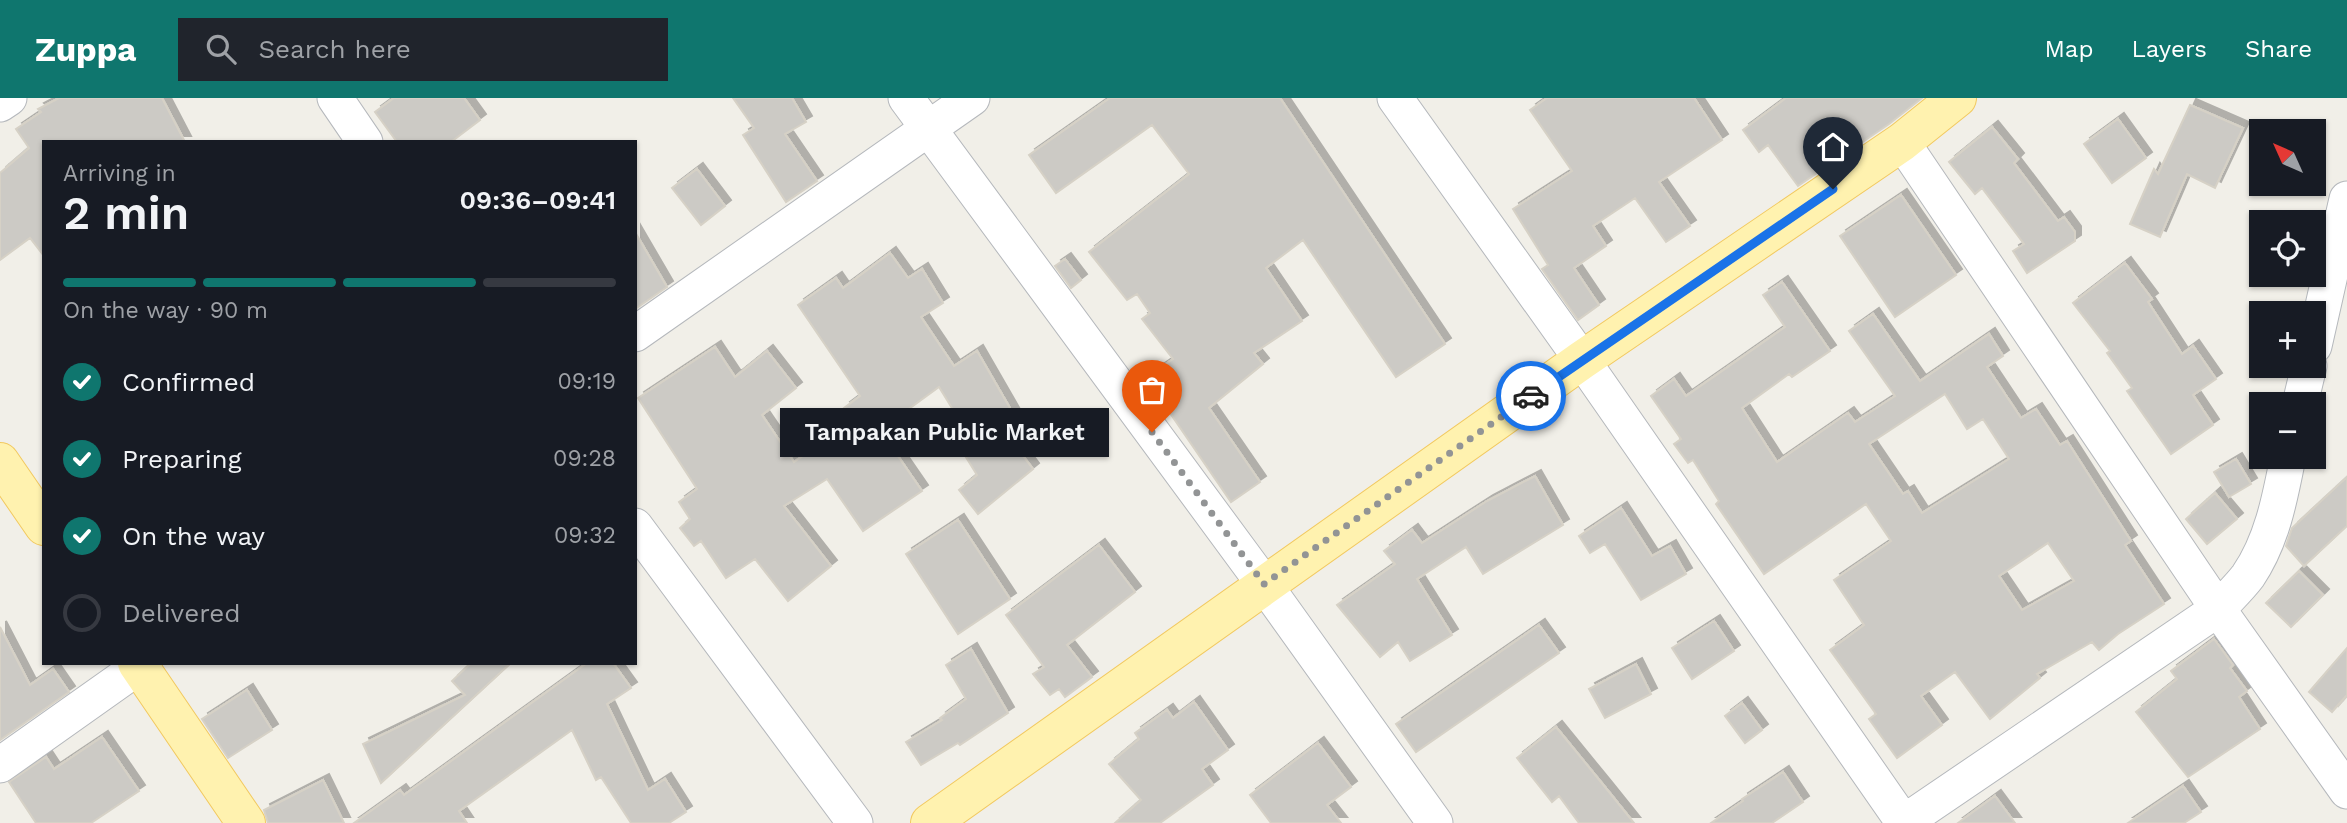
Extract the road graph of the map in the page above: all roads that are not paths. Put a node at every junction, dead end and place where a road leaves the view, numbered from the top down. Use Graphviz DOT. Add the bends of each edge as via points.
graph roads {
  1 [pos="9,98"];
  2 [pos="335,98"];
  3 [pos="906,98"];
  4 [pos="972,98"];
  5 [pos="1395,98"];
  6 [pos="1958,98"];
  7 [pos="0,104"];
  8 [pos="927,128"];
  9 [pos="364,140"];
  10 [pos="1902,142"];
  11 [pos="2347,199"];
  12 [pos="2324,301"];
  13 [pos="637,333"];
  14 [pos="1582,360"];
  15 [pos="0,462"];
  16 [pos="2286,469"];
  17 [pos="42,523"];
  18 [pos="637,529"];
  19 [pos="1264,584"];
  20 [pos="2218,609"];
  21 [pos="139,665"];
  22 [pos="141,665"];
  23 [pos="0,765"];
  24 [pos="2347,791"];
  25 [pos="246,823"];
  26 [pos="855,823"];
  27 [pos="930,823"];
  28 [pos="1435,823"];
  29 [pos="1904,823"];
  1 -- 7 [label="street"];
  2 -- 9 [label="street"];
  3 -- 8 [label="street"];
  4 -- 8 [label="street"];
  5 -- 14 [label="street"];
  6 -- 10 [label="main road"];
  8 -- 13 [label="street"];
  8 -- 19 [label="street"];
  10 -- 14 [label="main road"];
  10 -- 20 [label="street"];
  11 -- 12 [label="street"];
  14 -- 19 [label="main road"];
  14 -- 29 [label="street"];
  15 -- 17 [label="main road"];
  16 -- 20 [label="street" via="2264,546 2248,576"];
  18 -- 26 [label="street"];
  19 -- 27 [label="main road"];
  19 -- 28 [label="street"];
  20 -- 24 [label="street"];
  20 -- 29 [label="street"];
  21 -- 23 [label="street"];
  22 -- 25 [label="main road"];
}
